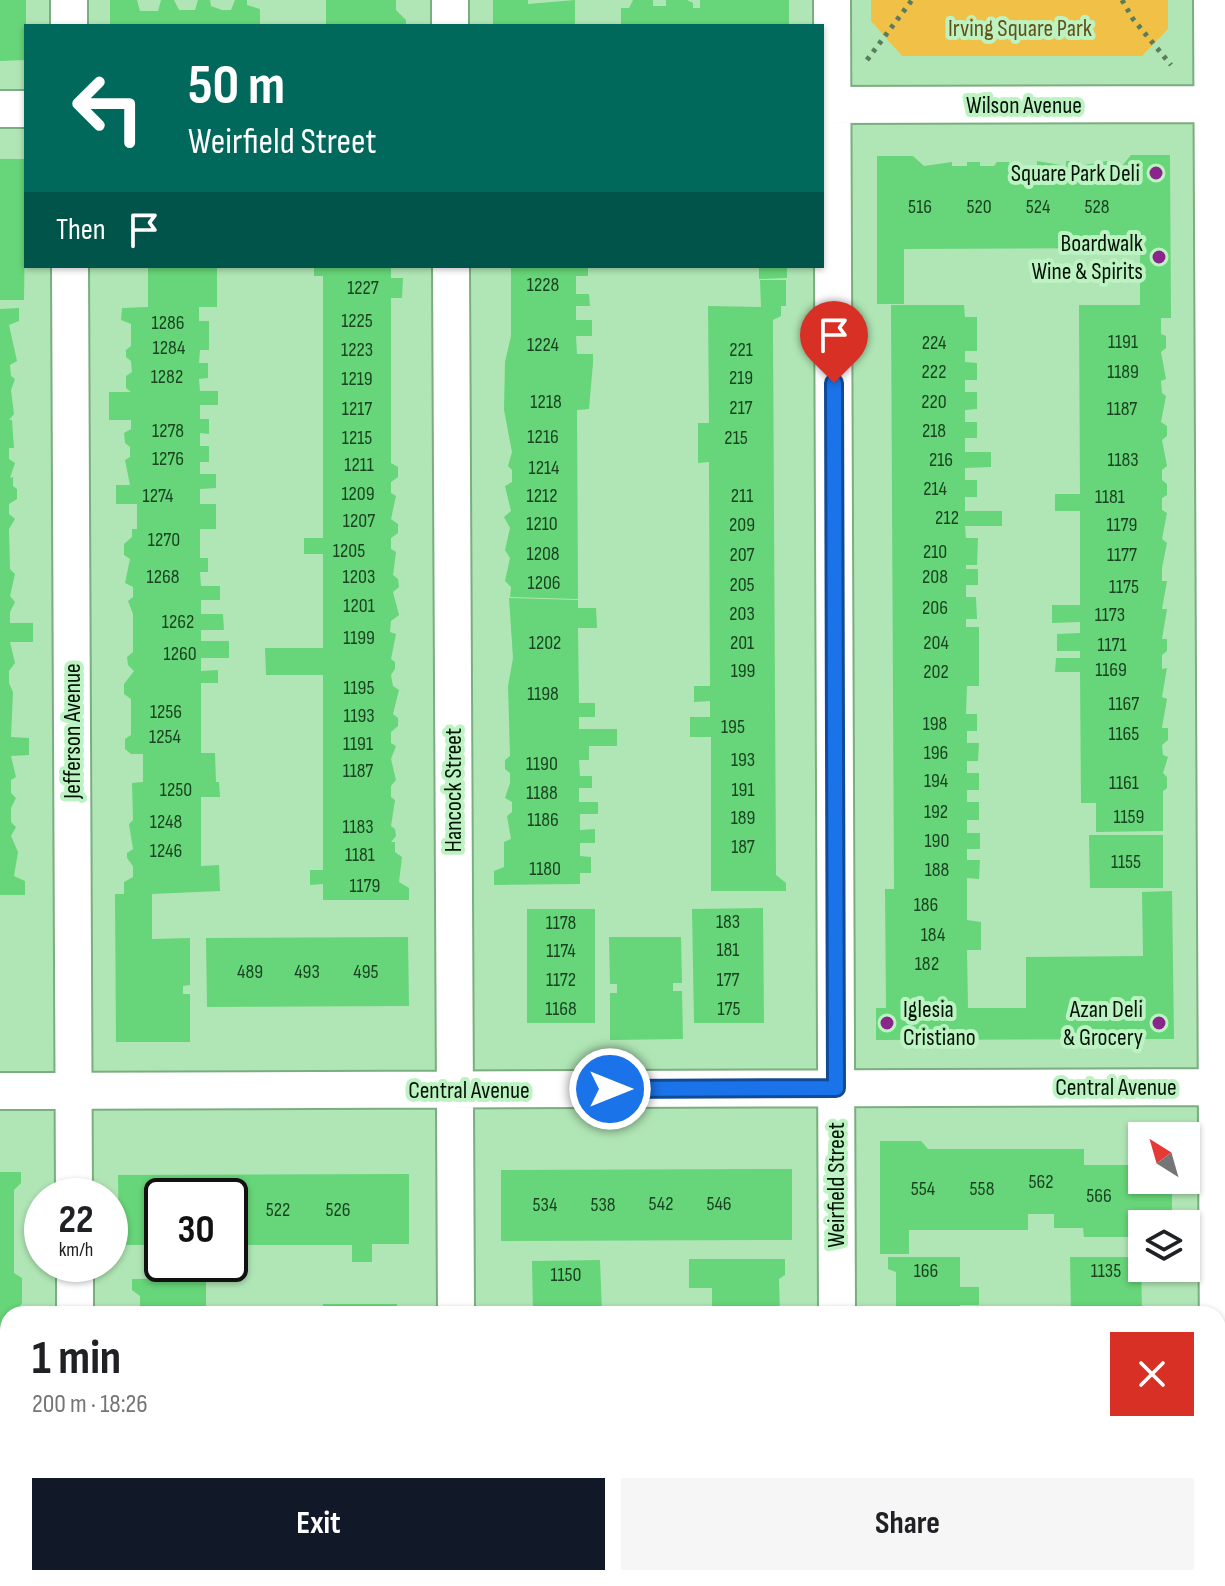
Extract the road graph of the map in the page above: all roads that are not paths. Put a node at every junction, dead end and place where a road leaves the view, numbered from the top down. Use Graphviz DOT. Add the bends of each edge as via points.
graph roads {
  1 [pos="69,0"];
  2 [pos="450,0"];
  3 [pos="832,0"];
  4 [pos="1212,0"];
  5 [pos="69,24"];
  6 [pos="450,24"];
  7 [pos="1219,104"];
  8 [pos="827,105"];
  9 [pos="0,109"];
  10 [pos="24,109"];
  11 [pos="70,268"];
  12 [pos="451,268"];
  13 [pos="1221,1087"];
  14 [pos="836,1088"];
  15 [pos="455,1090"];
  16 [pos="0,1091"];
  17 [pos="74,1091"];
  18 [pos="74,1178"];
  19 [pos="75,1282"];
  20 [pos="75,1306"];
  21 [pos="456,1306"];
  22 [pos="837,1306"];
  23 [pos="1220,1306"];
  1 -- 5 [label="street"];
  2 -- 6 [label="street"];
  3 -- 8 [label="street, Weirfield Street"];
  4 -- 7 [label="street"];
  7 -- 8 [label="street, Wilson Avenue"];
  7 -- 13 [label="street"];
  8 -- 14 [label="street, Weirfield Street"];
  9 -- 10 [label="street"];
  11 -- 17 [label="street, Jefferson Avenue"];
  12 -- 15 [label="street, Hancock Street"];
  13 -- 14 [label="street, Central Avenue"];
  13 -- 23 [label="street"];
  14 -- 15 [label="street, Central Avenue"];
  14 -- 22 [label="street, Weirfield Street"];
  15 -- 17 [label="street, Central Avenue"];
  15 -- 21 [label="street, Hancock Street"];
  16 -- 17 [label="street, Central Avenue"];
  17 -- 18 [label="street, Jefferson Avenue"];
  19 -- 20 [label="street"];
}
